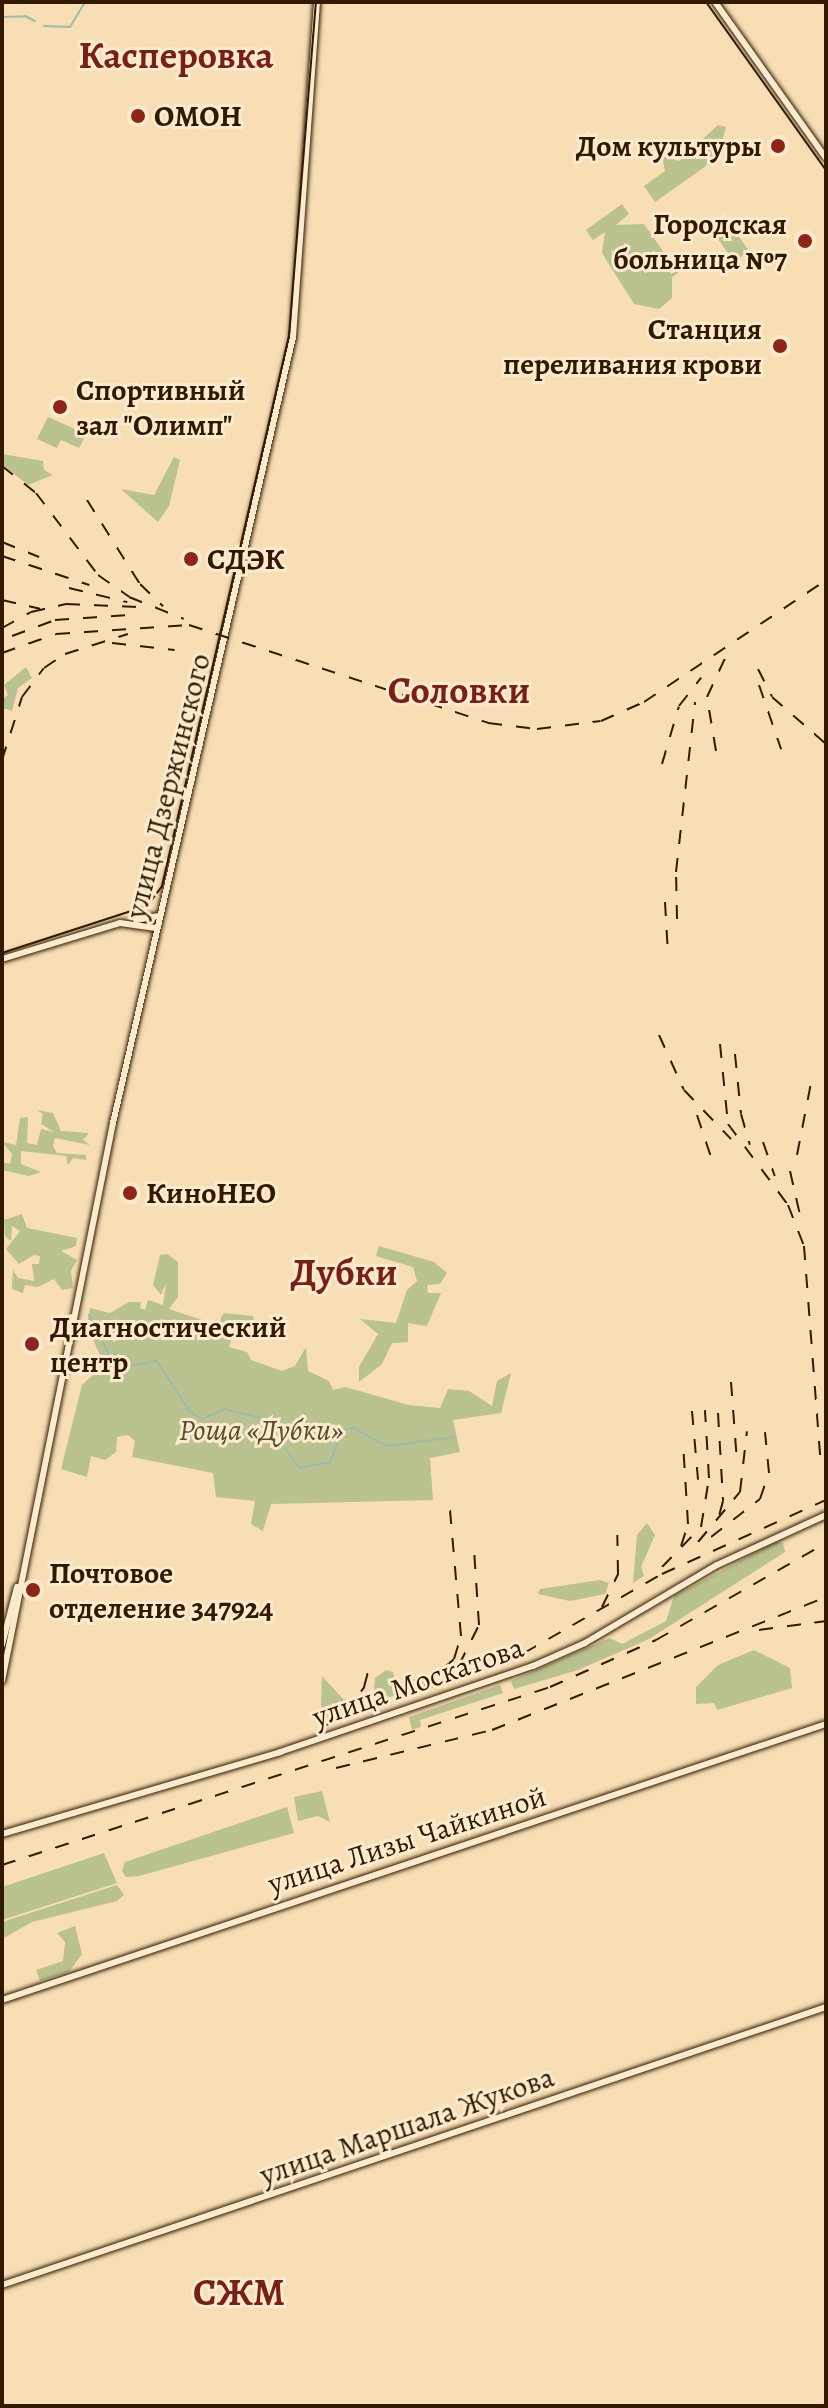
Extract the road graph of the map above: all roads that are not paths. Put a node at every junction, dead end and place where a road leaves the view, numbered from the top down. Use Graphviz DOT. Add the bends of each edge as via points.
graph roads {
  1 [pos="317,2"];
  2 [pos="715,2"];
  3 [pos="826,158"];
  4 [pos="159,916"];
  5 [pos="120,923"];
  6 [pos="156,928"];
  7 [pos="2,959"];
  8 [pos="826,1515"];
  9 [pos="22,1576"];
  10 [pos="2,1645"];
  11 [pos="2,1681"];
  12 [pos="826,1724"];
  13 [pos="4,1833"];
  14 [pos="2,2000"];
  15 [pos="826,2007"];
  16 [pos="2,2285"];
  1 -- 4 [label="main road, улица Дзержинского" via="293,337"];
  2 -- 3 [label="main road"];
  4 -- 5 [label="main road"];
  4 -- 6 [label="main road, улица Дзержинского"];
  5 -- 6 [label="main road"];
  5 -- 7 [label="main road"];
  6 -- 9 [label="main road, улица Дзержинского"];
  8 -- 13 [label="main road, улица Москатова" via="717,1565 632,1618 542,1663 302,1745"];
  9 -- 10 [label="main road, улица Дзержинского"];
  9 -- 11 [label="main road, улица Дзержинского"];
  12 -- 14 [label="main road, улица Лизы Чайкиной"];
  15 -- 16 [label="main road, улица Маршала Жукова"];
}
